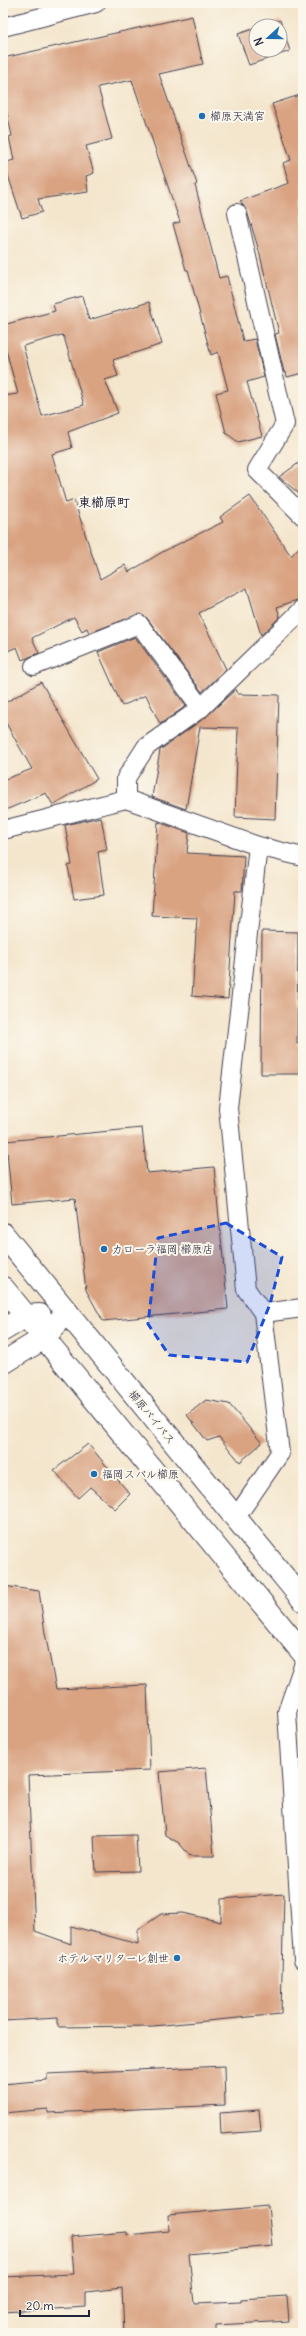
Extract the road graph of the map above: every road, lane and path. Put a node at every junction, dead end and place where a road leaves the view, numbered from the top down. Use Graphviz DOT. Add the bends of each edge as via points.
graph roads {
  1 [pos="96,3"];
  2 [pos="3,27"];
  3 [pos="238,213"];
  4 [pos="303,516"];
  5 [pos="303,609"];
  6 [pos="34,666"];
  7 [pos="201,708"];
  8 [pos="126,799"];
  9 [pos="3,830"];
  10 [pos="258,846"];
  11 [pos="303,857"];
  12 [pos="3,1234"];
  13 [pos="3,1288"];
  14 [pos="303,1308"];
  15 [pos="67,1312"];
  16 [pos="263,1313"];
  17 [pos="26,1316"];
  18 [pos="3,1330"];
  19 [pos="44,1338"];
  20 [pos="3,1363"];
  21 [pos="235,1519"];
  22 [pos="303,1600"];
  23 [pos="303,1653"];
  24 [pos="303,1666"];
  25 [pos="303,1960"];
  1 -- 2 [label="street"];
  3 -- 4 [label="street" via="285,424 257,470"];
  5 -- 7 [label="street"];
  6 -- 7 [label="street" via="139,624"];
  7 -- 8 [label="street" via="146,748 126,778"];
  8 -- 9 [label="street"];
  8 -- 10 [label="street"];
  10 -- 11 [label="street"];
  10 -- 16 [label="street" via="228,1108 246,1289"];
  12 -- 15 [label="street, 櫛原バイパス"];
  13 -- 17 [label="street"];
  14 -- 16 [label="street"];
  15 -- 17 [label="street"];
  15 -- 19 [label="street"];
  15 -- 21 [label="street, 櫛原バイパス"];
  16 -- 21 [label="street" via="280,1453"];
  17 -- 18 [label="street"];
  17 -- 19 [label="street"];
  19 -- 20 [label="street"];
  19 -- 23 [label="street"];
  21 -- 22 [label="street, 櫛原バイパス"];
  24 -- 25 [label="street" via="287,1712"];
}
